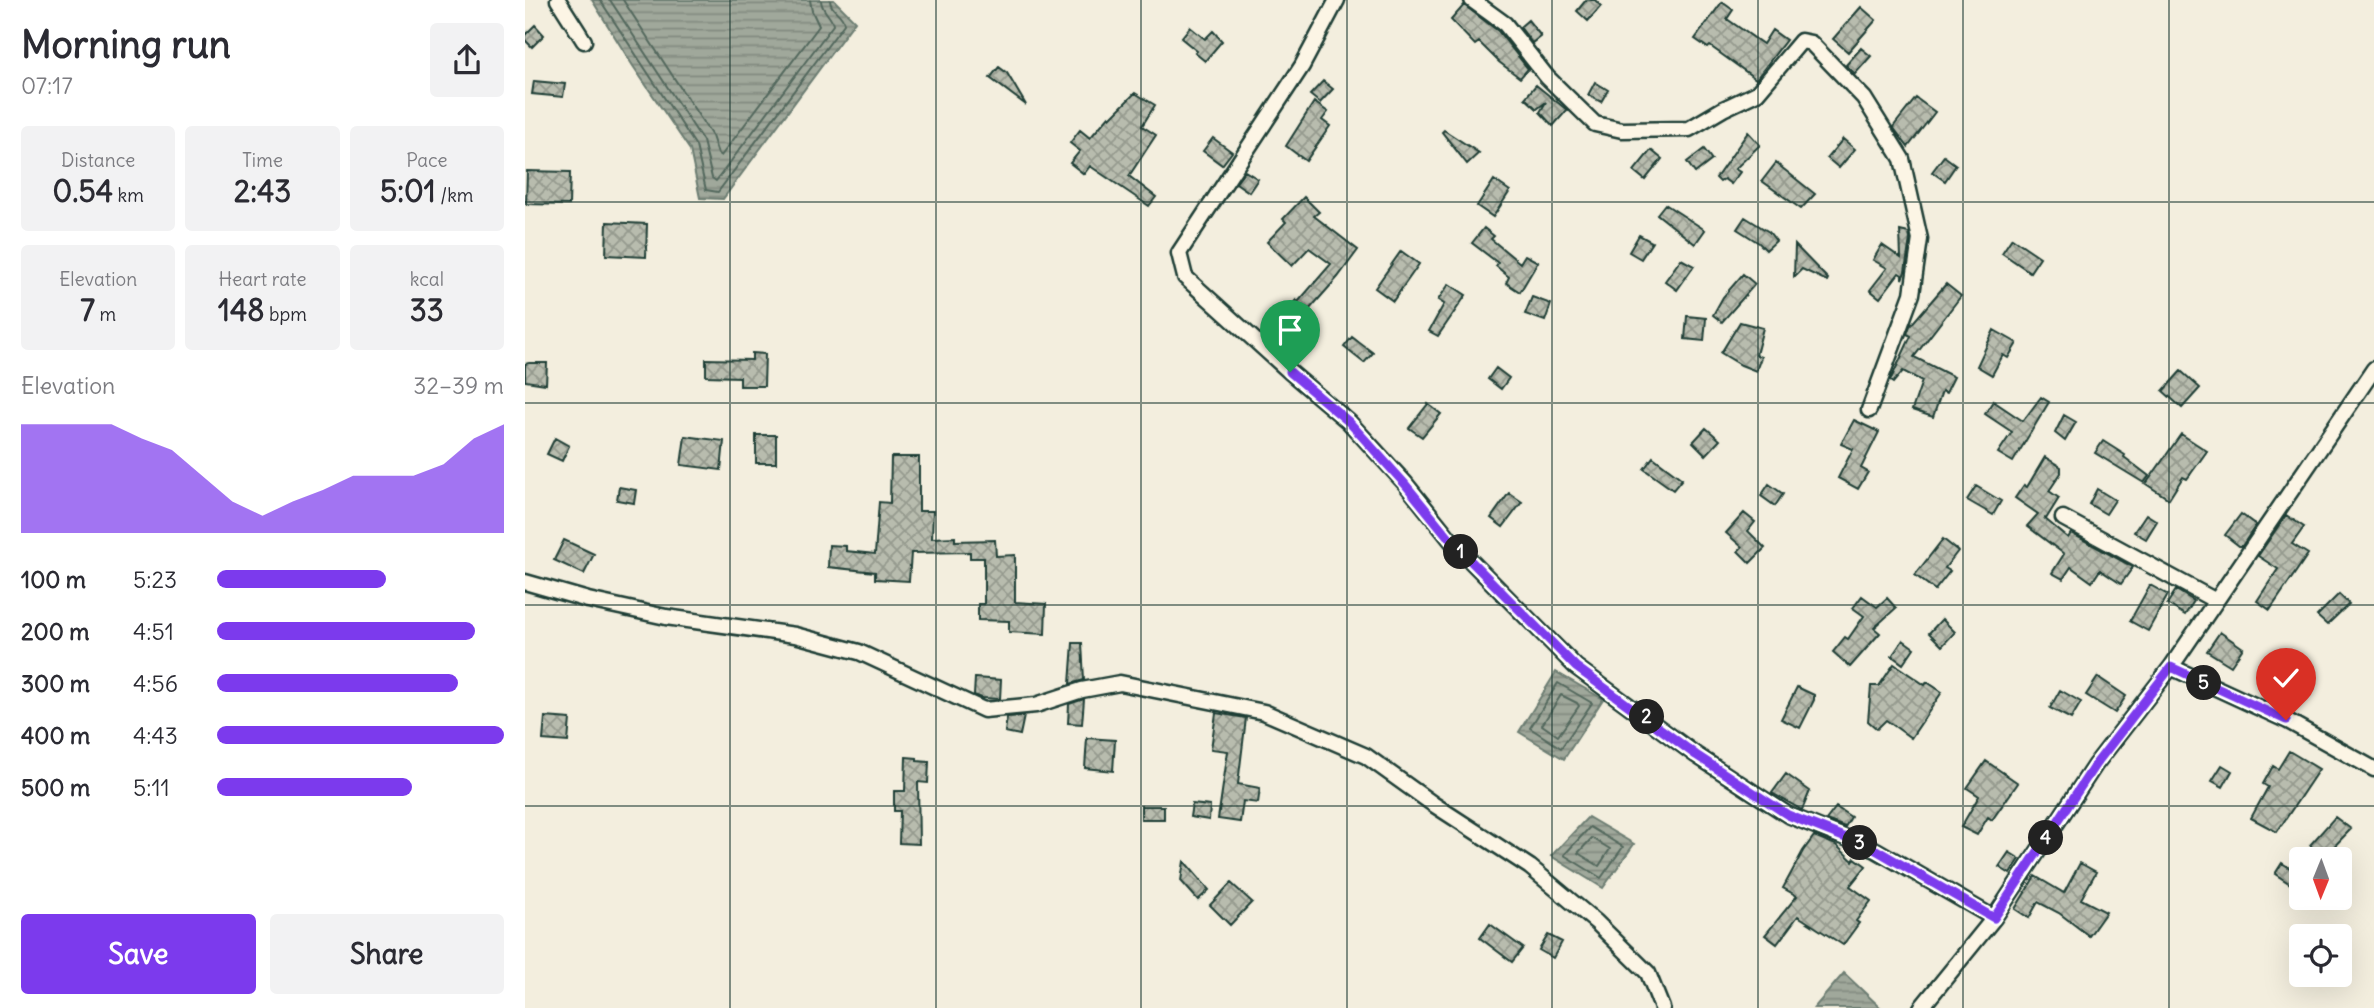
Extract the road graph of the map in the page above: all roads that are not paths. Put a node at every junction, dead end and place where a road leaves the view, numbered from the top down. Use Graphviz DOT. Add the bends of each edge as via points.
graph roads {
  1 [pos="558,0"];
  2 [pos="1337,0"];
  3 [pos="1472,0"];
  4 [pos="584,41"];
  5 [pos="2374,369"];
  6 [pos="1868,410"];
  7 [pos="2063,518"];
  8 [pos="525,582"];
  9 [pos="2216,601"];
  10 [pos="2171,667"];
  11 [pos="2374,769"];
  12 [pos="1994,918"];
  13 [pos="1662,1008"];
  14 [pos="1921,1008"];
  1 -- 4 [label="street"];
  2 -- 12 [label="street" via="1302,66 1179,253 1185,276 1349,422 1454,544 1576,667 1788,815 1876,850"];
  3 -- 6 [label="street" via="1505,24 1547,77 1595,124 1622,131 1689,129 1757,93 1801,41 1811,43 1864,98 1902,159 1920,239 1912,294"];
  5 -- 9 [label="street"];
  7 -- 9 [label="street"];
  8 -- 13 [label="street" via="666,617 795,635 859,652 985,710 1036,705 1121,683 1264,712 1366,756 1530,867 1597,922 1648,973"];
  9 -- 10 [label="street"];
  10 -- 11 [label="street" via="2286,720"];
  10 -- 12 [label="street" via="2095,765"];
  12 -- 14 [label="street"];
}
